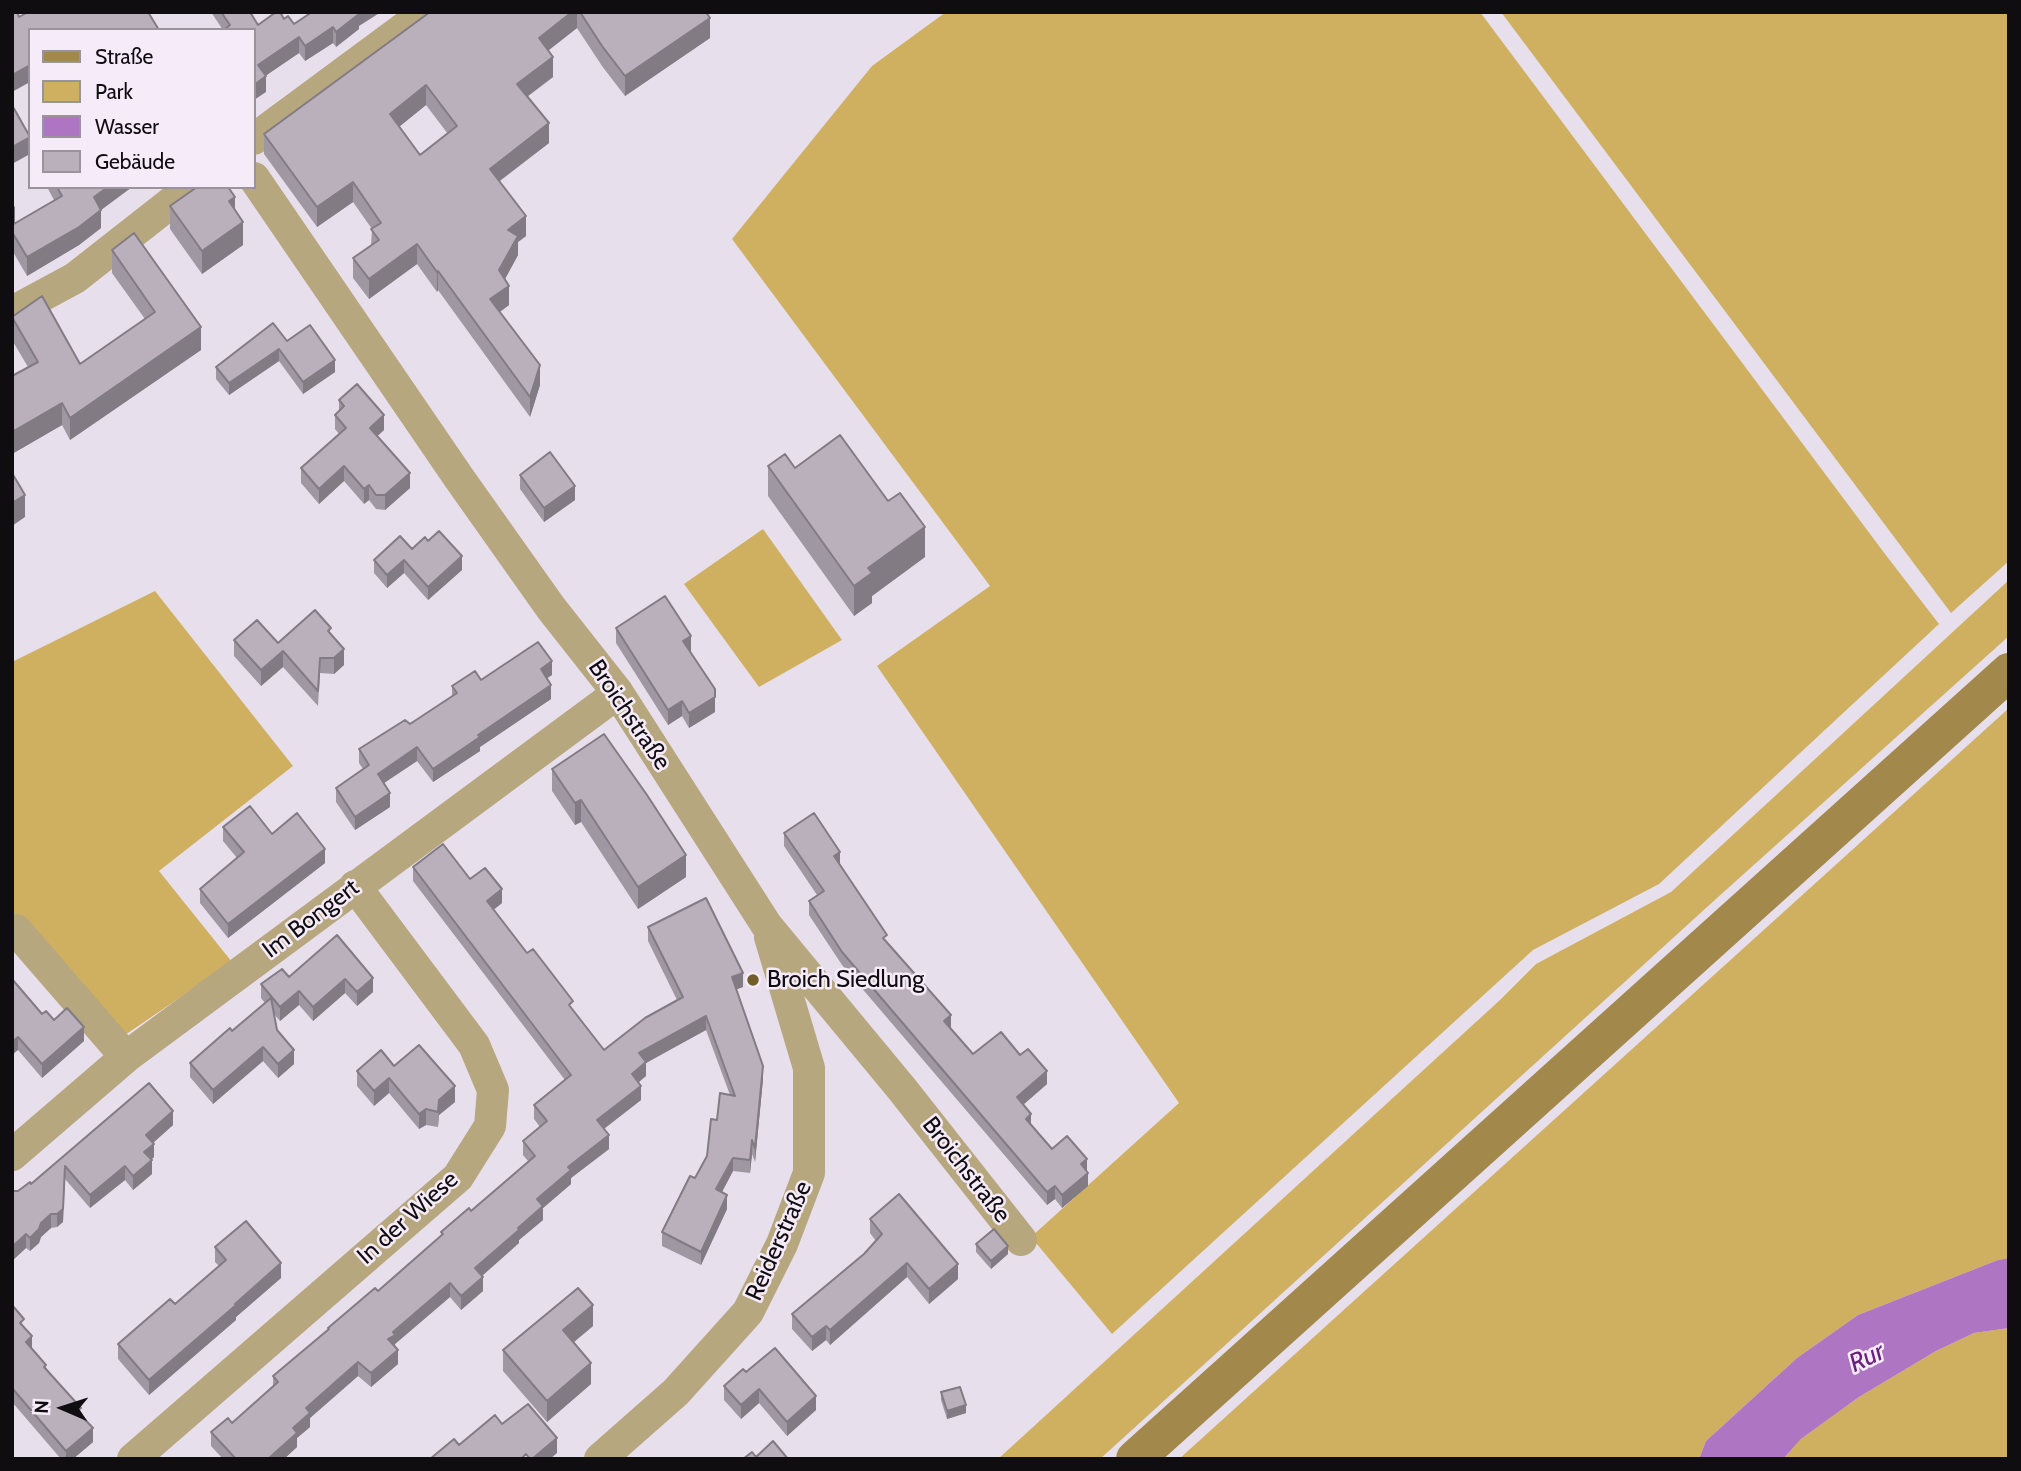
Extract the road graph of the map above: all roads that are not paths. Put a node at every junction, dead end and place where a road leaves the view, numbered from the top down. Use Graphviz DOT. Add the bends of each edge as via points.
graph roads {
  1 [pos="425,12"];
  2 [pos="256,138"];
  3 [pos="256,181"];
  4 [pos="188,189"];
  5 [pos="12,312"];
  6 [pos="2009,672"];
  7 [pos="618,694"];
  8 [pos="355,886"];
  9 [pos="766,926"];
  10 [pos="16,930"];
  11 [pos="126,1057"];
  12 [pos="12,1156"];
  13 [pos="1021,1240"];
  14 [pos="133,1459"];
  15 [pos="600,1459"];
  16 [pos="1135,1459"];
  1 -- 2 [label="street"];
  3 -- 7 [label="street, Broichstraße" via="467,489"];
  4 -- 5 [label="street" via="75,278"];
  6 -- 16 [label="main road"];
  7 -- 8 [label="street, Im Bongert"];
  7 -- 9 [label="street, Broichstraße"];
  8 -- 11 [label="street, Im Bongert"];
  8 -- 14 [label="street, In der Wiese" via="474,1045 493,1090 490,1126 458,1177"];
  9 -- 13 [label="street, Broichstraße"];
  9 -- 15 [label="street, Reiderstraße" via="809,1068 809,1173 782,1244 748,1312 676,1392"];
  10 -- 11 [label="street"];
  11 -- 12 [label="street, Im Bongert"];
}
